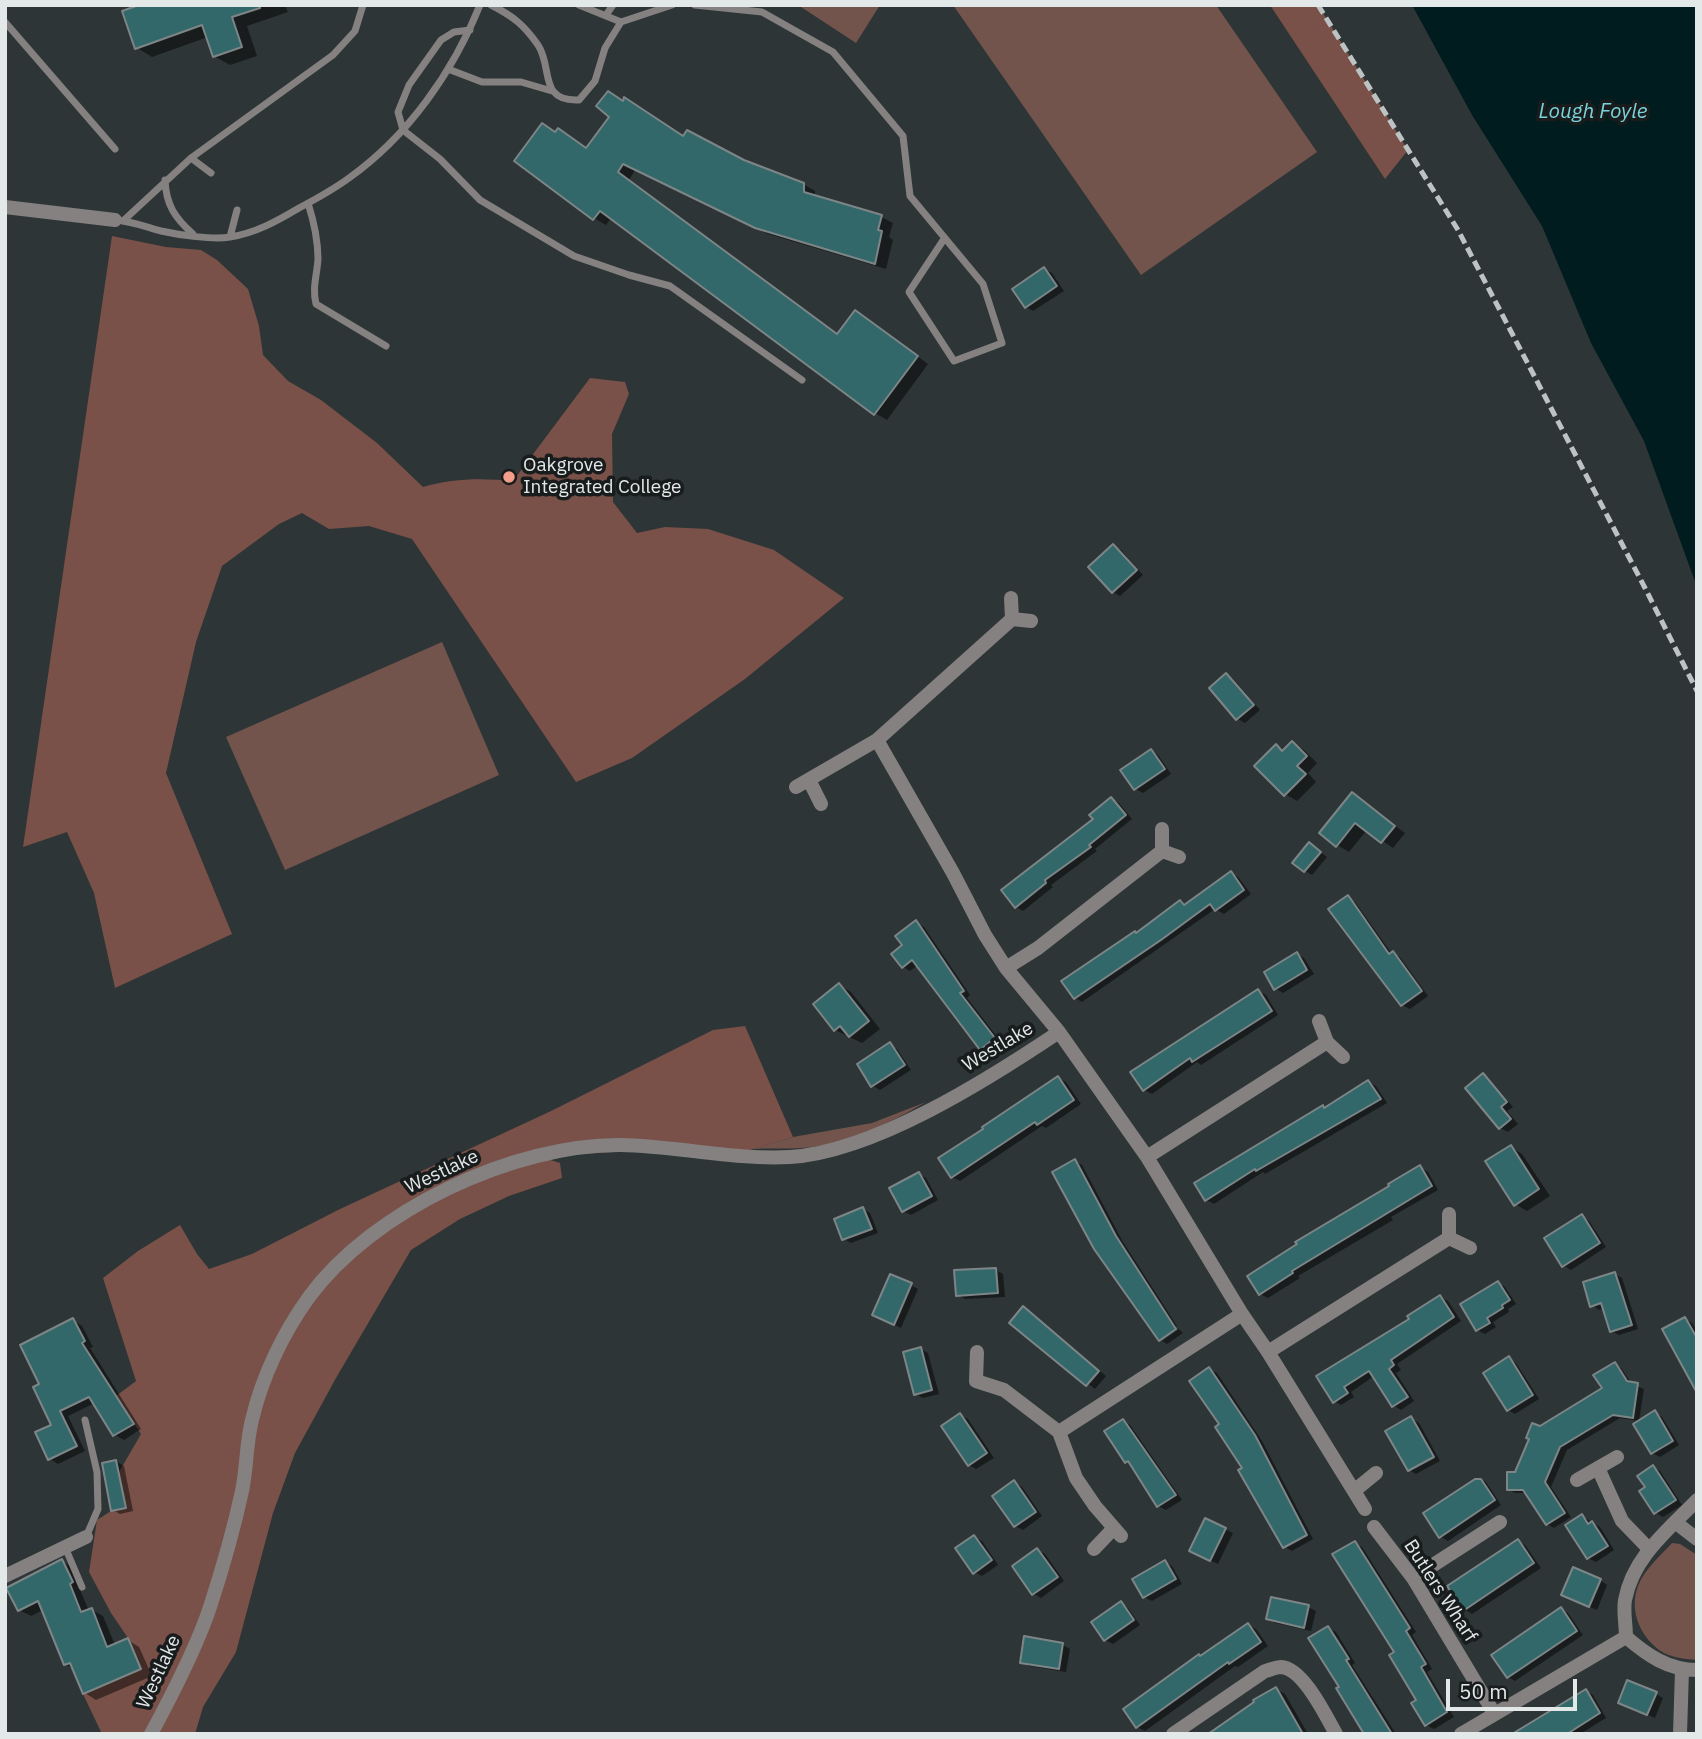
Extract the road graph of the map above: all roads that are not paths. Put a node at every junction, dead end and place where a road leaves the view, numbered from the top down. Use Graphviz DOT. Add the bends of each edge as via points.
graph roads {
  1 [pos="363,5"];
  2 [pos="480,5"];
  3 [pos="491,5"];
  4 [pos="579,5"];
  5 [pos="613,5"];
  6 [pos="672,5"];
  7 [pos="695,5"];
  8 [pos="606,15"];
  9 [pos="5,22"];
  10 [pos="621,22"];
  11 [pos="470,30"];
  12 [pos="448,69"];
  13 [pos="552,91"];
  14 [pos="403,130"];
  15 [pos="115,149"];
  16 [pos="191,158"];
  17 [pos="211,173"];
  18 [pos="165,180"];
  19 [pos="308,203"];
  20 [pos="5,207"];
  21 [pos="237,210"];
  22 [pos="119,220"];
  23 [pos="194,234"];
  24 [pos="230,237"];
  25 [pos="944,239"];
  26 [pos="386,346"];
  27 [pos="802,380"];
  28 [pos="1011,598"];
  29 [pos="1012,619"];
  30 [pos="1031,621"];
  31 [pos="877,740"];
  32 [pos="821,804"];
  33 [pos="1162,829"];
  34 [pos="1162,851"];
  35 [pos="1179,857"];
  36 [pos="1006,968"];
  37 [pos="1319,1021"];
  38 [pos="1059,1032"];
  39 [pos="1328,1042"];
  40 [pos="1343,1057"];
  41 [pos="1147,1157"];
  42 [pos="1449,1214"];
  43 [pos="1449,1238"];
  44 [pos="1470,1248"];
  45 [pos="1242,1314"];
  46 [pos="977,1352"];
  47 [pos="1268,1352"];
  48 [pos="85,1420"];
  49 [pos="1059,1432"];
  50 [pos="1617,1457"];
  51 [pos="1598,1468"];
  52 [pos="1376,1473"];
  53 [pos="1577,1479"];
  54 [pos="1354,1491"];
  55 [pos="1697,1500"];
  56 [pos="1365,1509"];
  57 [pos="1500,1522"];
  58 [pos="1675,1522"];
  59 [pos="1374,1527"];
  60 [pos="86,1537"];
  61 [pos="1697,1539"];
  62 [pos="65,1546"];
  63 [pos="1094,1549"];
  64 [pos="1649,1549"];
  65 [pos="5,1576"];
  66 [pos="1413,1578"];
  67 [pos="82,1587"];
  68 [pos="1626,1637"];
  69 [pos="1690,1670"];
  70 [pos="1494,1713"];
  71 [pos="151,1734"];
  72 [pos="1173,1734"];
  73 [pos="1336,1734"];
  74 [pos="1461,1734"];
  75 [pos="1680,1734"];
  1 -- 16 [label="lane" via="355,31 333,55"];
  2 -- 11 [label="lane"];
  3 -- 13 [label="lane" via="515,17 540,47"];
  4 -- 8 [label="lane"];
  5 -- 8 [label="lane"];
  6 -- 10 [label="lane"];
  7 -- 25 [label="lane" via="762,12 833,52 903,136 910,196"];
  8 -- 10 [label="lane"];
  9 -- 15 [label="lane"];
  10 -- 13 [label="lane" via="605,48 595,80 579,100 566,101"];
  11 -- 12 [label="lane"];
  11 -- 14 [label="lane" via="441,40 409,85 398,112"];
  12 -- 13 [label="lane" via="482,82 521,82"];
  12 -- 14 [label="lane"];
  14 -- 19 [label="lane" via="349,178"];
  14 -- 27 [label="lane" via="480,200 574,256 670,286"];
  16 -- 17 [label="lane"];
  16 -- 18 [label="lane"];
  18 -- 22 [label="lane"];
  18 -- 23 [label="lane" via="168,204 177,220"];
  19 -- 24 [label="lane" via="262,229"];
  19 -- 26 [label="lane" via="318,261 313,293 316,304"];
  20 -- 22 [label="street"];
  21 -- 24 [label="lane"];
  22 -- 23 [label="lane" via="163,232"];
  23 -- 24 [label="lane"];
  25 -- 25 [label="lane" via="909,292 954,361 1002,342 983,284"];
  28 -- 29 [label="street"];
  29 -- 30 [label="street"];
  29 -- 31 [label="street"];
  31 -- 32 [label="street" via="802,784"];
  31 -- 36 [label="street, Westlake"];
  33 -- 34 [label="street"];
  34 -- 35 [label="street"];
  34 -- 36 [label="street"];
  36 -- 38 [label="street, Westlake"];
  37 -- 39 [label="street"];
  38 -- 41 [label="street, Westlake"];
  38 -- 71 [label="street, Westlake" via="956,1095 853,1144 791,1157 617,1145 536,1155 406,1209 362,1241 310,1296 272,1359 252,1419 242,1489 211,1606"];
  39 -- 40 [label="street"];
  39 -- 41 [label="street"];
  41 -- 45 [label="street, Westlake"];
  42 -- 43 [label="street"];
  43 -- 44 [label="street"];
  43 -- 47 [label="street"];
  45 -- 47 [label="street, Westlake"];
  45 -- 49 [label="street"];
  46 -- 49 [label="street" via="976,1381 1004,1390"];
  47 -- 54 [label="street, Westlake"];
  48 -- 60 [label="lane" via="97,1472 98,1509"];
  49 -- 63 [label="street" via="1076,1478 1117,1533"];
  50 -- 51 [label="street"];
  51 -- 53 [label="street"];
  51 -- 64 [label="street" via="1622,1521"];
  52 -- 54 [label="street"];
  54 -- 56 [label="street, Westlake"];
  55 -- 58 [label="street"];
  57 -- 66 [label="street"];
  58 -- 61 [label="street"];
  58 -- 64 [label="street"];
  59 -- 66 [label="street, Butlers Wharf"];
  60 -- 62 [label="street"];
  62 -- 65 [label="street"];
  62 -- 67 [label="lane"];
  64 -- 68 [label="street" via="1633,1571 1625,1602"];
  66 -- 70 [label="street, Butlers Wharf"];
  68 -- 69 [label="street" via="1645,1653"];
  68 -- 70 [label="street"];
  69 -- 75 [label="street"];
  70 -- 74 [label="street"];
  72 -- 73 [label="street" via="1265,1671 1280,1667 1293,1671 1308,1687"];
}
